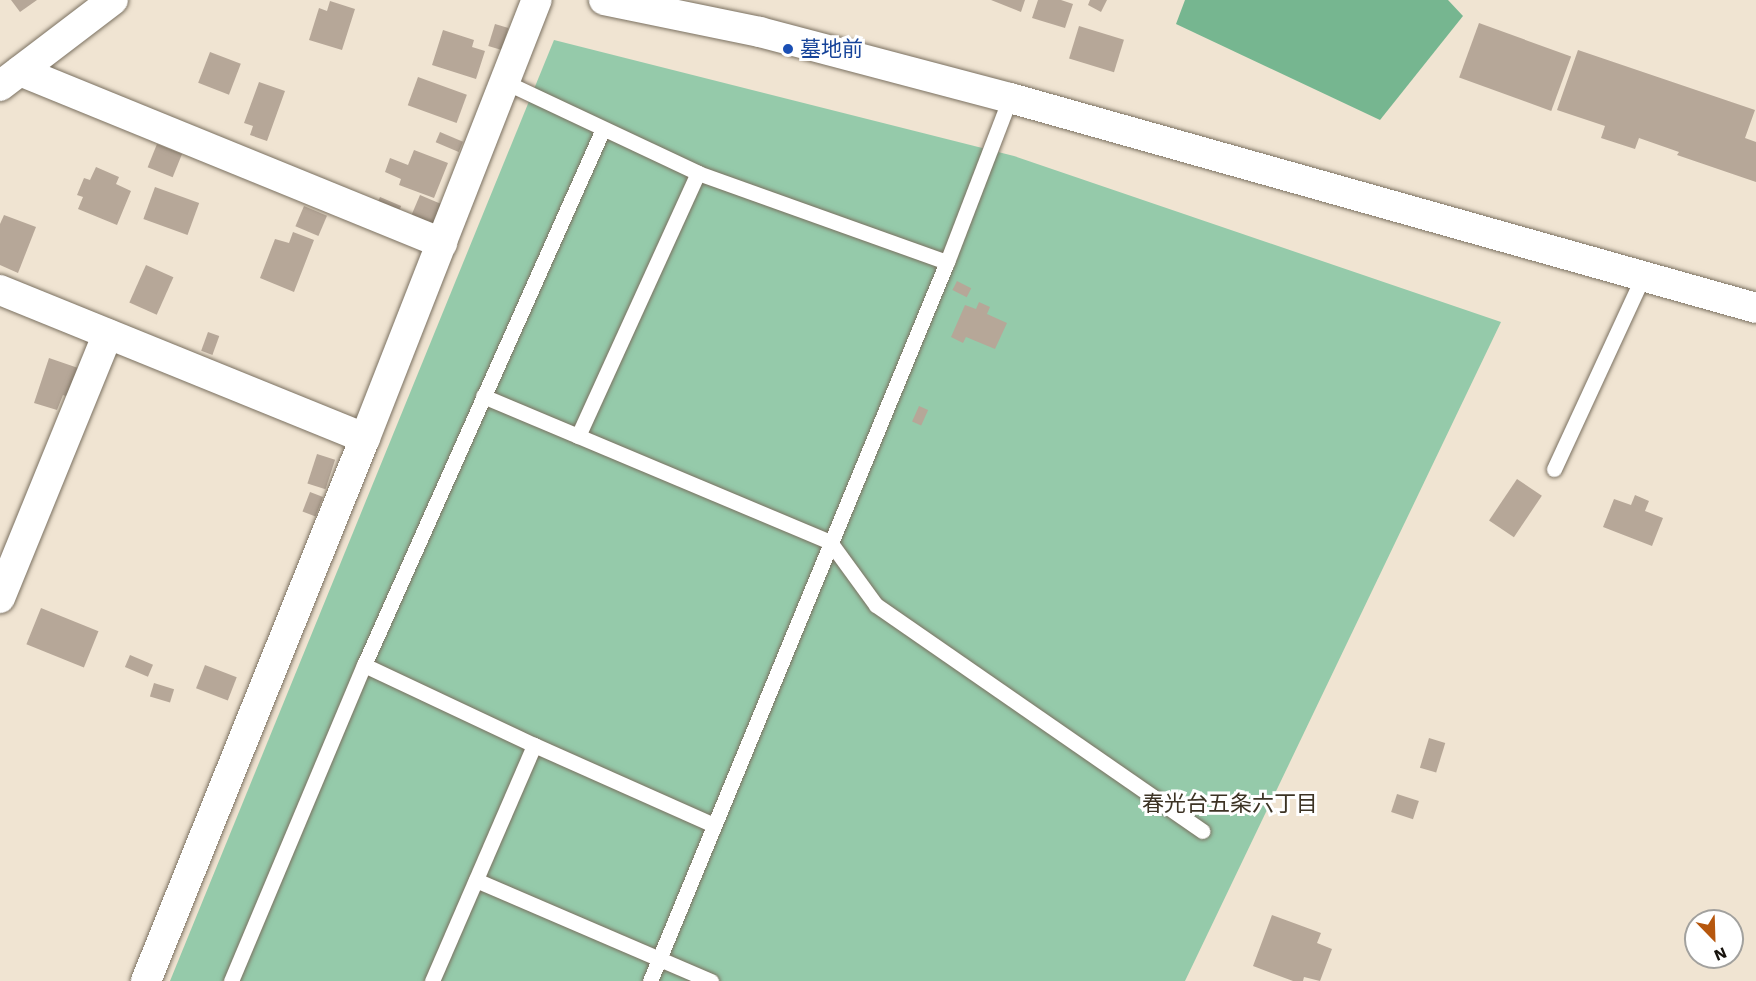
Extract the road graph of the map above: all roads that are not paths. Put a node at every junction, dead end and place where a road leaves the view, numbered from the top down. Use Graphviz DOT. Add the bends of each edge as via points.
graph roads {
  1 [pos="113,0"];
  2 [pos="537,0"];
  3 [pos="604,0"];
  4 [pos="10,78"];
  5 [pos="505,82"];
  6 [pos="1011,98"];
  7 [pos="603,129"];
  8 [pos="698,173"];
  9 [pos="442,243"];
  10 [pos="947,262"];
  11 [pos="1643,276"];
  12 [pos="0,290"];
  13 [pos="1756,308"];
  14 [pos="108,334"];
  15 [pos="483,396"];
  16 [pos="578,436"];
  17 [pos="365,438"];
  18 [pos="1554,469"];
  19 [pos="830,542"];
  20 [pos="0,598"];
  21 [pos="364,665"];
  22 [pos="534,745"];
  23 [pos="714,825"];
  24 [pos="1202,831"];
  25 [pos="476,880"];
  26 [pos="659,959"];
  27 [pos="146,981"];
  28 [pos="231,981"];
  29 [pos="432,981"];
  30 [pos="650,981"];
  31 [pos="711,981"];
  1 -- 4 [label="street"];
  2 -- 5 [label="street"];
  3 -- 6 [label="street" via="760,32"];
  4 -- 9 [label="street"];
  5 -- 7 [label="lane"];
  5 -- 9 [label="street"];
  6 -- 10 [label="lane"];
  6 -- 11 [label="street"];
  7 -- 8 [label="lane"];
  7 -- 15 [label="lane"];
  8 -- 10 [label="lane"];
  8 -- 16 [label="lane"];
  9 -- 17 [label="street"];
  10 -- 19 [label="lane"];
  11 -- 13 [label="street"];
  11 -- 18 [label="lane"];
  12 -- 14 [label="street"];
  14 -- 17 [label="street"];
  14 -- 20 [label="street"];
  15 -- 16 [label="lane"];
  15 -- 21 [label="lane"];
  16 -- 19 [label="lane"];
  17 -- 27 [label="street"];
  19 -- 23 [label="lane"];
  19 -- 24 [label="lane" via="876,605"];
  21 -- 22 [label="lane"];
  21 -- 28 [label="lane"];
  22 -- 23 [label="lane"];
  22 -- 25 [label="lane"];
  23 -- 26 [label="lane"];
  25 -- 26 [label="lane"];
  25 -- 29 [label="lane"];
  26 -- 30 [label="lane"];
  26 -- 31 [label="lane"];
}
